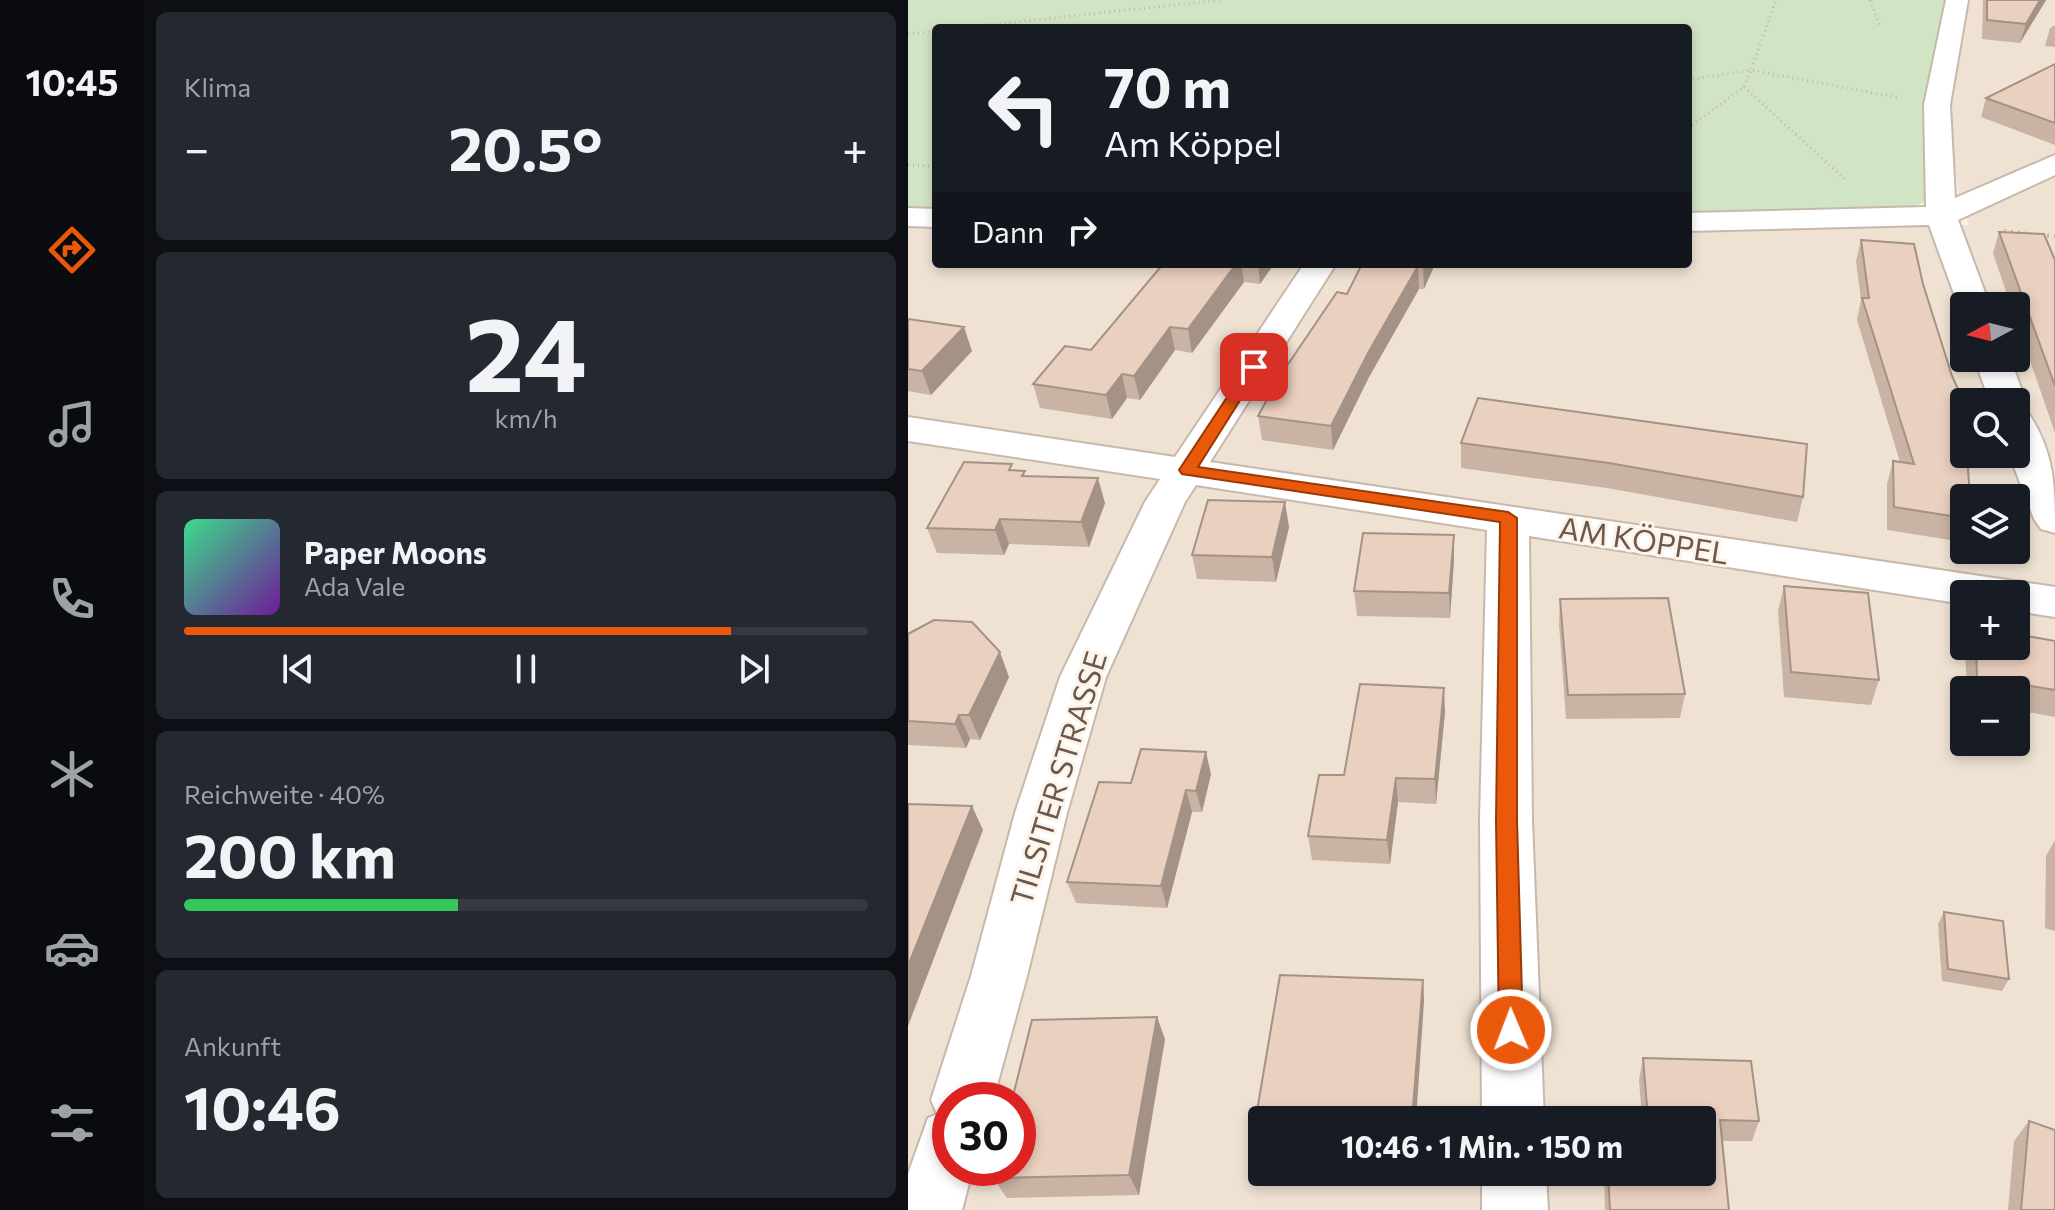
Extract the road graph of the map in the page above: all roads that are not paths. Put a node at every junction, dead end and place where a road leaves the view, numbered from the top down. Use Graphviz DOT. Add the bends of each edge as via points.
graph roads {
  1 [pos="1957,0"];
  2 [pos="2055,164"];
  3 [pos="1941,216"];
  4 [pos="908,217"];
  5 [pos="932,218"];
  6 [pos="1692,222"];
  7 [pos="1317,268"];
  8 [pos="1968,292"];
  9 [pos="908,429"];
  10 [pos="2030,457"];
  11 [pos="1188,470"];
  12 [pos="1508,518"];
  13 [pos="2055,519"];
  14 [pos="1950,586"];
  15 [pos="2030,598"];
  16 [pos="2055,602"];
  17 [pos="967,1082"];
  18 [pos="1513,1106"];
  19 [pos="936,1186"];
  20 [pos="1514,1186"];
  21 [pos="929,1210"];
  22 [pos="1515,1210"];
  1 -- 3 [label="street" via="1937,105"];
  2 -- 3 [label="street"];
  3 -- 6 [label="street"];
  3 -- 8 [label="street"];
  4 -- 5 [label="street"];
  7 -- 11 [label="street, TILSITER STRASSE"];
  9 -- 11 [label="street, AM KÖPPEL"];
  10 -- 13 [label="street"];
  11 -- 12 [label="street, AM KÖPPEL"];
  11 -- 17 [label="street, TILSITER STRASSE" via="1165,502 1083,677"];
  12 -- 14 [label="street, AM KÖPPEL"];
  12 -- 18 [label="street" via="1506,820"];
  15 -- 16 [label="street"];
  19 -- 21 [label="street"];
  20 -- 22 [label="street"];
}
